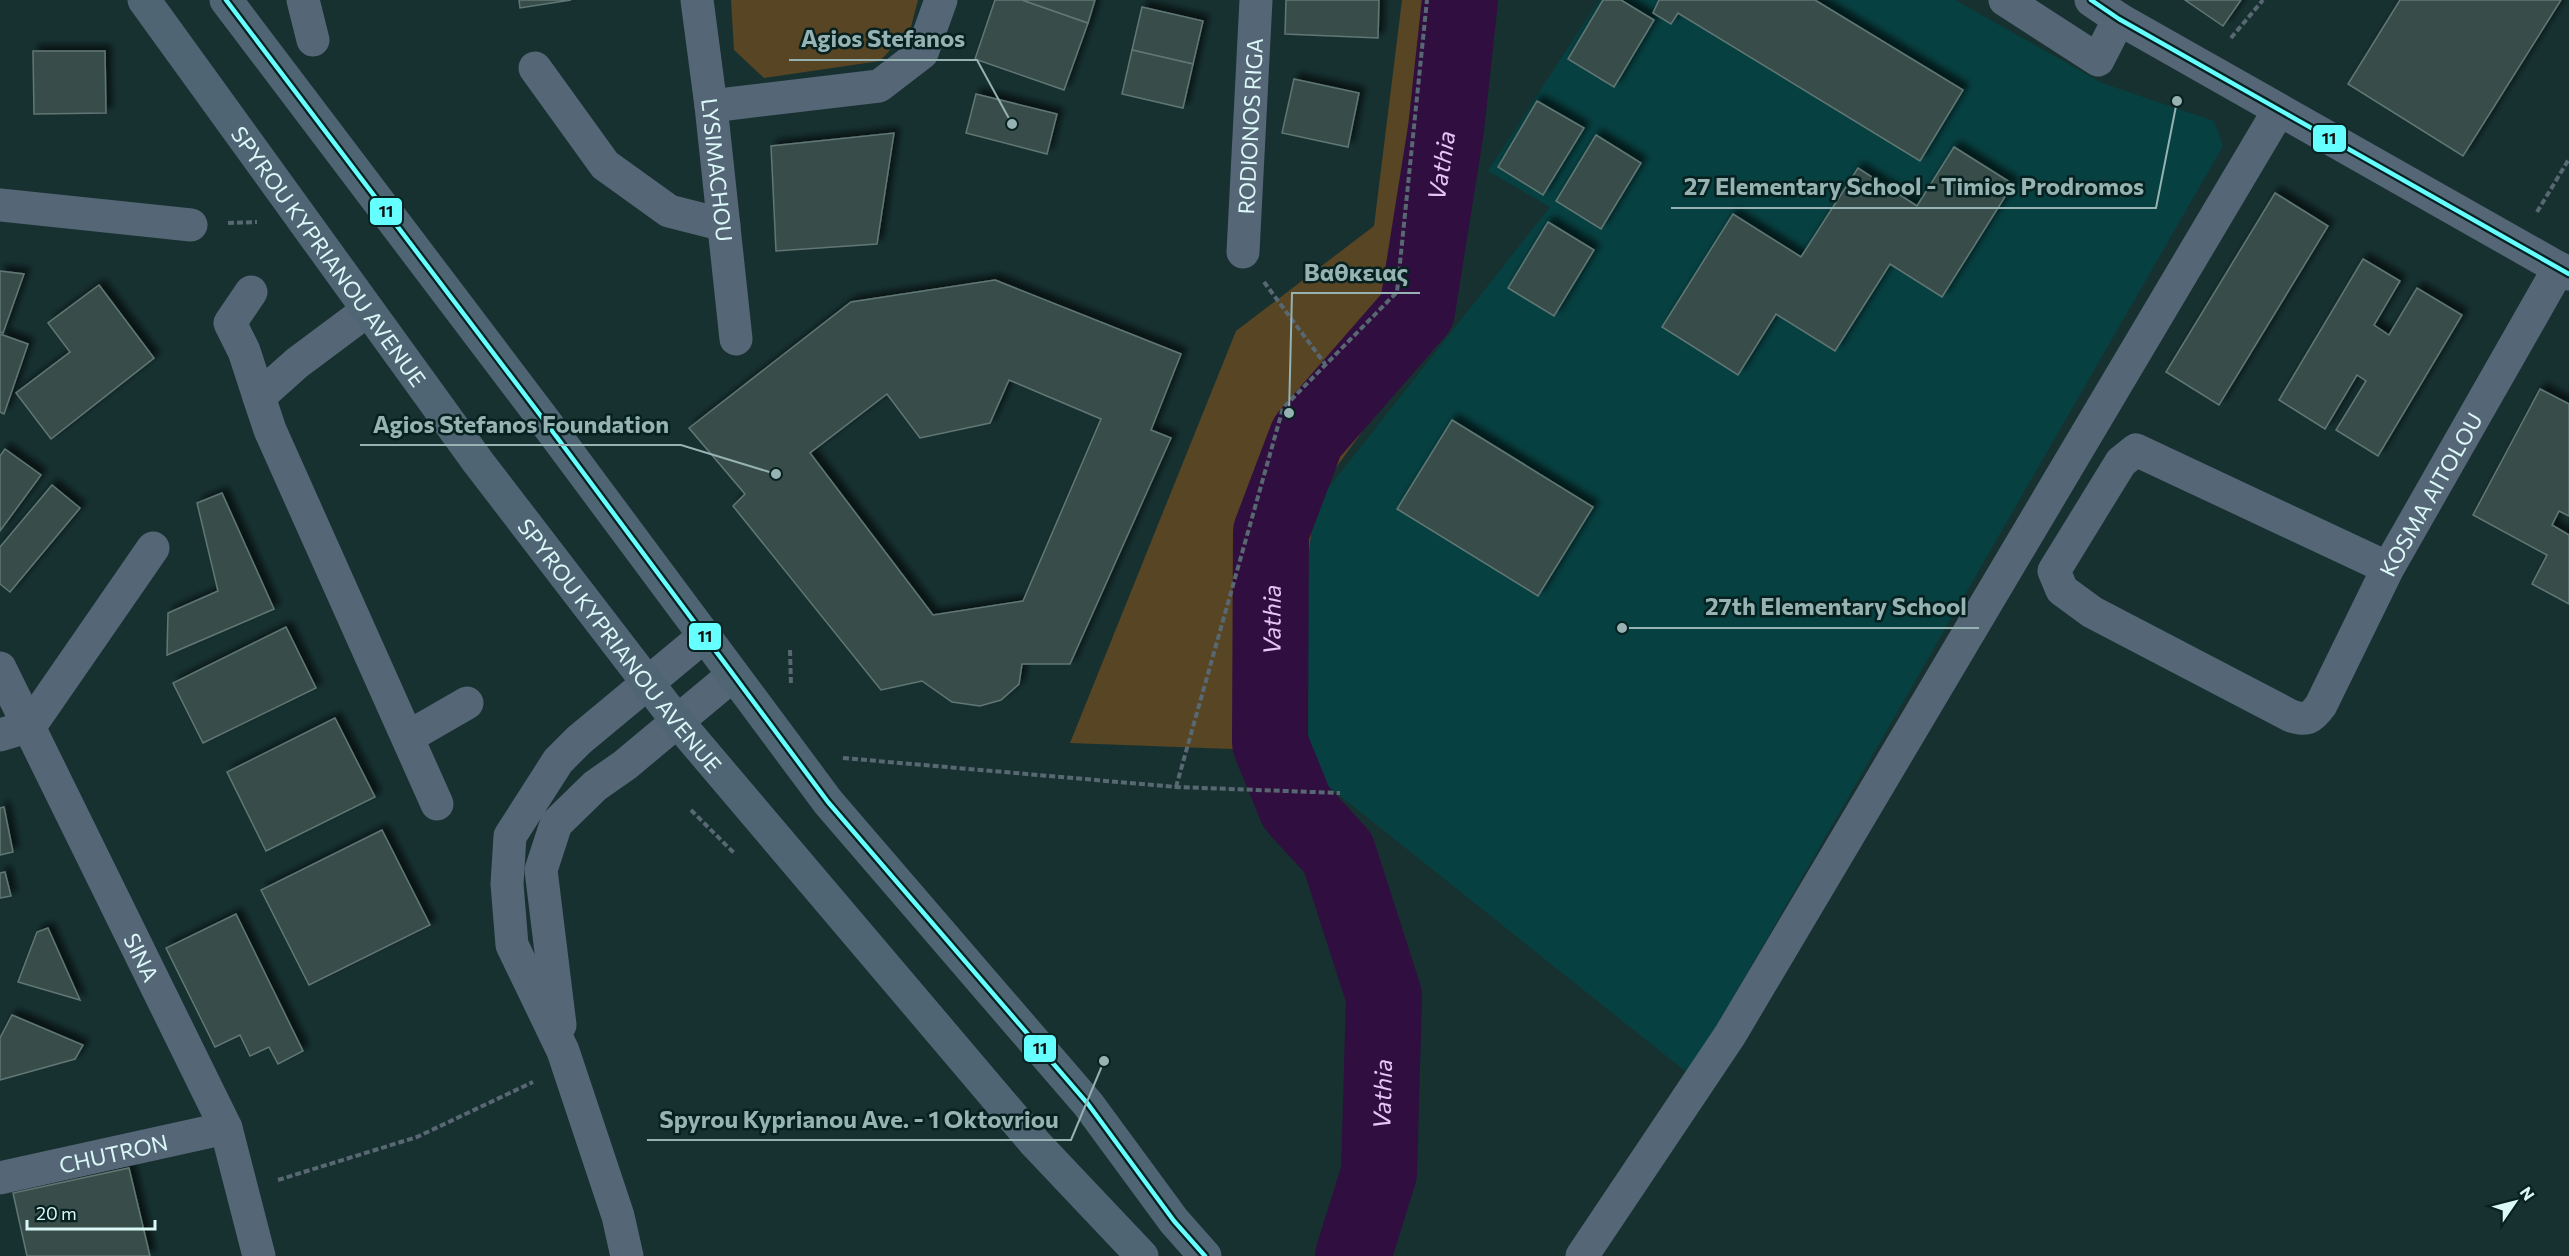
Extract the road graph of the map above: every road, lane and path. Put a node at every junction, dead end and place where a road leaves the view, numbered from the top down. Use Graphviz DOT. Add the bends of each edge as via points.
graph roads {
  1 [pos="144,0"];
  2 [pos="226,0"];
  3 [pos="303,0"];
  4 [pos="698,0"];
  5 [pos="941,0"];
  6 [pos="1256,0"];
  7 [pos="1427,0"];
  8 [pos="2005,0"];
  9 [pos="2091,0"];
  10 [pos="2263,0"];
  11 [pos="2119,19"];
  12 [pos="313,40"];
  13 [pos="535,68"];
  14 [pos="2206,69"];
  15 [pos="711,106"];
  16 [pos="2279,110"];
  17 [pos="2569,159"];
  18 [pos="0,205"];
  19 [pos="191,225"];
  20 [pos="724,225"];
  21 [pos="2518,244"];
  22 [pos="1243,252"];
  23 [pos="2564,271"];
  24 [pos="251,292"];
  25 [pos="368,310"];
  26 [pos="735,339"];
  27 [pos="1325,364"];
  28 [pos="259,397"];
  29 [pos="153,548"];
  30 [pos="2388,568"];
  31 [pos="703,637"];
  32 [pos="790,650"];
  33 [pos="0,668"];
  34 [pos="733,675"];
  35 [pos="647,683"];
  36 [pos="791,692"];
  37 [pos="467,703"];
  38 [pos="677,721"];
  39 [pos="15,730"];
  40 [pos="408,737"];
  41 [pos="834,757"];
  42 [pos="1176,786"];
  43 [pos="1340,793"];
  44 [pos="437,804"];
  45 [pos="563,1051"];
  46 [pos="541,1078"];
  47 [pos="226,1128"];
  48 [pos="0,1178"];
  49 [pos="242,1191"];
  50 [pos="259,1256"];
  51 [pos="627,1256"];
  52 [pos="1142,1256"];
  53 [pos="1205,1256"];
  54 [pos="1582,1256"];
  1 -- 25 [label="main road, SPYROU KYPRIANOU AVENUE"];
  2 -- 31 [label="main road"];
  3 -- 12 [label="street"];
  4 -- 15 [label="street, LYSIMACHOU"];
  5 -- 15 [label="street" via="922,53 879,86"];
  6 -- 22 [label="street, RODIONOS RIGA"];
  7 -- 27 [label="path" via="1397,292"];
  8 -- 11 [label="street" via="2098,60"];
  9 -- 11 [label="street, KOSMA AITOLOU"];
  10 -- 14 [label="path"];
  11 -- 14 [label="street, KOSMA AITOLOU"];
  13 -- 20 [label="street" via="605,165 669,211"];
  14 -- 16 [label="street, KOSMA AITOLOU"];
  15 -- 20 [label="street, LYSIMACHOU"];
  16 -- 21 [label="street, KOSMA AITOLOU"];
  16 -- 54 [label="street" via="1730,1035"];
  17 -- 21 [label="path"];
  18 -- 19 [label="street"];
  20 -- 26 [label="street, LYSIMACHOU"];
  21 -- 23 [label="street, KOSMA AITOLOU"];
  22 -- 27 [label="path"];
  23 -- 30 [label="street, KOSMA AITOLOU"];
  24 -- 28 [label="street" via="230,323"];
  25 -- 28 [label="street"];
  25 -- 35 [label="main road, SPYROU KYPRIANOU AVENUE"];
  27 -- 42 [label="path" via="1283,408"];
  28 -- 40 [label="street" via="270,430"];
  29 -- 39 [label="street"];
  30 -- 30 [label="street, KOSMA AITOLOU" via="2321,705 2310,719 2304,720 2092,612 2062,590 2054,571 2121,462 2136,450"];
  31 -- 34 [label="main road"];
  31 -- 35 [label="street"];
  32 -- 36 [label="path"];
  33 -- 39 [label="street, SINA"];
  34 -- 38 [label="street"];
  34 -- 53 [label="main road" via="828,802 1088,1104 1174,1221"];
  35 -- 38 [label="main road, SPYROU KYPRIANOU AVENUE"];
  35 -- 45 [label="street" via="558,761 510,836 507,884 512,945"];
  37 -- 40 [label="street"];
  38 -- 45 [label="street" via="595,786 556,824 542,870"];
  38 -- 52 [label="main road, SPYROU KYPRIANOU AVENUE" via="1035,1143"];
  39 -- 47 [label="street, SINA"];
  40 -- 44 [label="street"];
  41 -- 42 [label="path"];
  42 -- 43 [label="path"];
  45 -- 51 [label="street" via="618,1216"];
  46 -- 49 [label="path" via="417,1137"];
  47 -- 48 [label="street, CHUTRON"];
  47 -- 49 [label="street, SINA"];
  49 -- 50 [label="street, SINA"];
}
